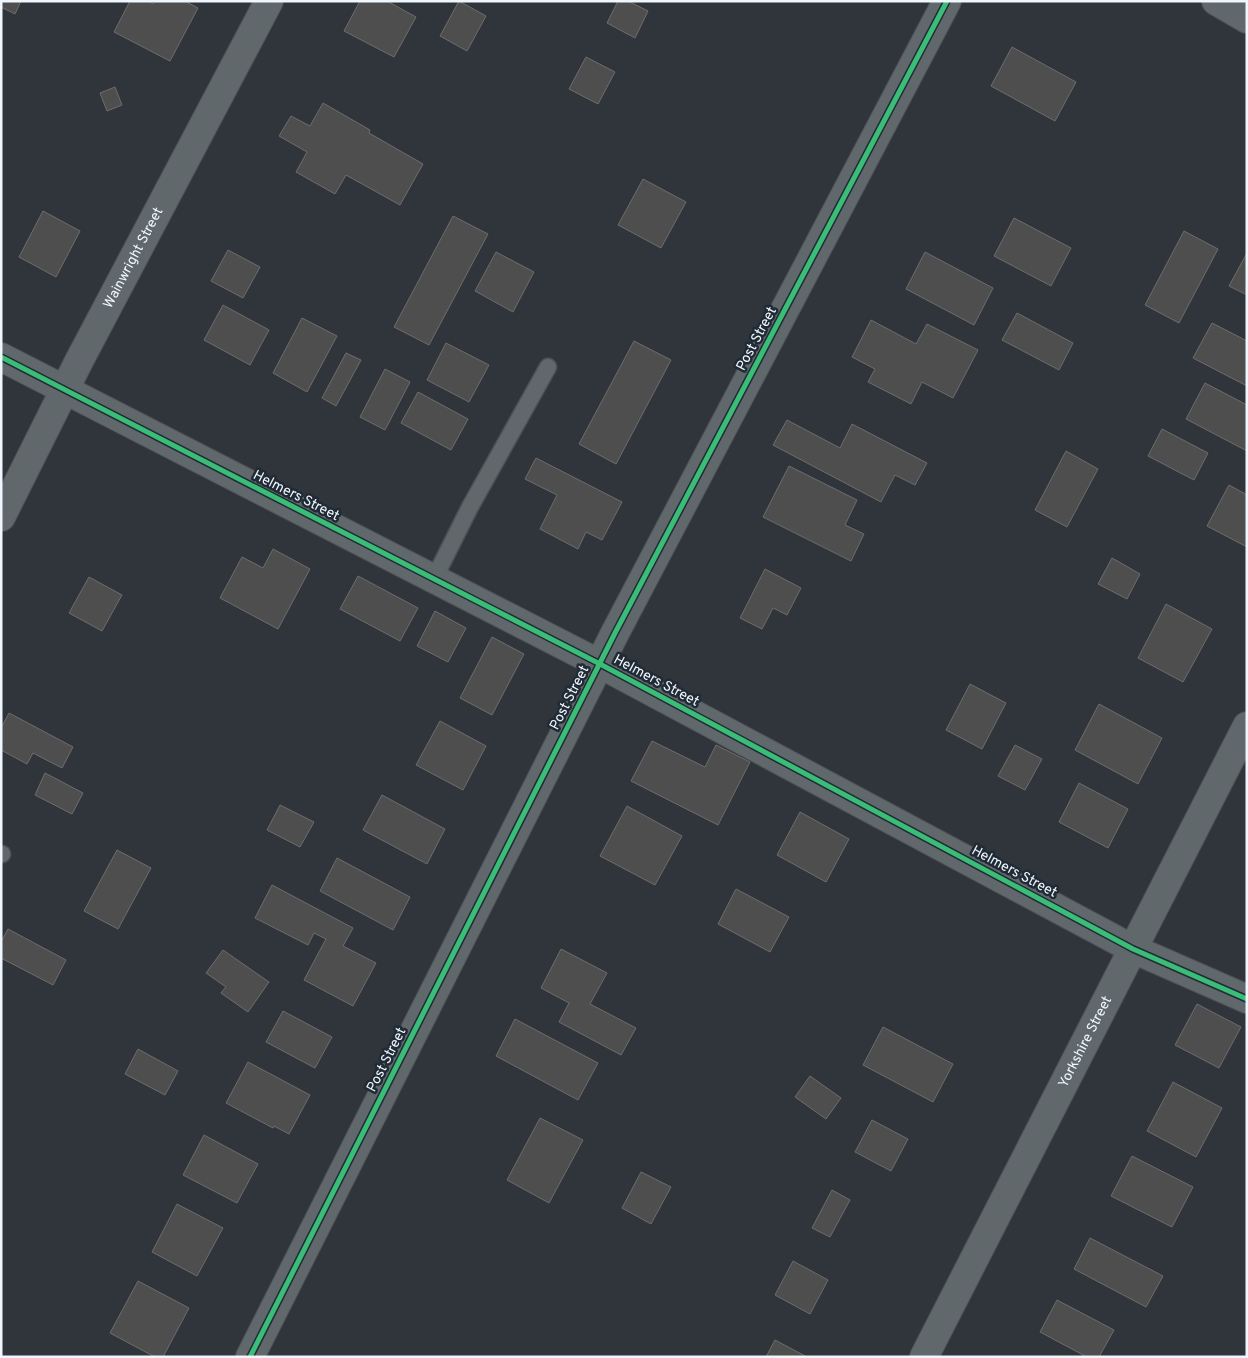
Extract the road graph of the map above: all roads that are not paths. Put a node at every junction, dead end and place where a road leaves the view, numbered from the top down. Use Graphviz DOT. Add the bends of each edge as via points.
graph roads {
  1 [pos="269,1"];
  2 [pos="947,1"];
  3 [pos="1216,1"];
  4 [pos="1247,18"];
  5 [pos="1,357"];
  6 [pos="548,367"];
  7 [pos="64,389"];
  8 [pos="1,517"];
  9 [pos="434,579"];
  10 [pos="600,664"];
  11 [pos="1247,726"];
  12 [pos="1133,948"];
  13 [pos="1247,999"];
  14 [pos="250,1357"];
  15 [pos="924,1357"];
  1 -- 7 [label="street, Wainwright Street"];
  2 -- 10 [label="street, Post Street"];
  3 -- 4 [label="street"];
  5 -- 7 [label="street, Helmers Street"];
  6 -- 9 [label="lane"];
  7 -- 8 [label="street, Wainwright Street"];
  7 -- 9 [label="street, Helmers Street"];
  9 -- 10 [label="street, Helmers Street"];
  10 -- 12 [label="street, Helmers Street"];
  10 -- 14 [label="street, Post Street"];
  11 -- 12 [label="street, Yorkshire Street"];
  12 -- 13 [label="street, Helmers Street"];
  12 -- 15 [label="street, Yorkshire Street"];
}
